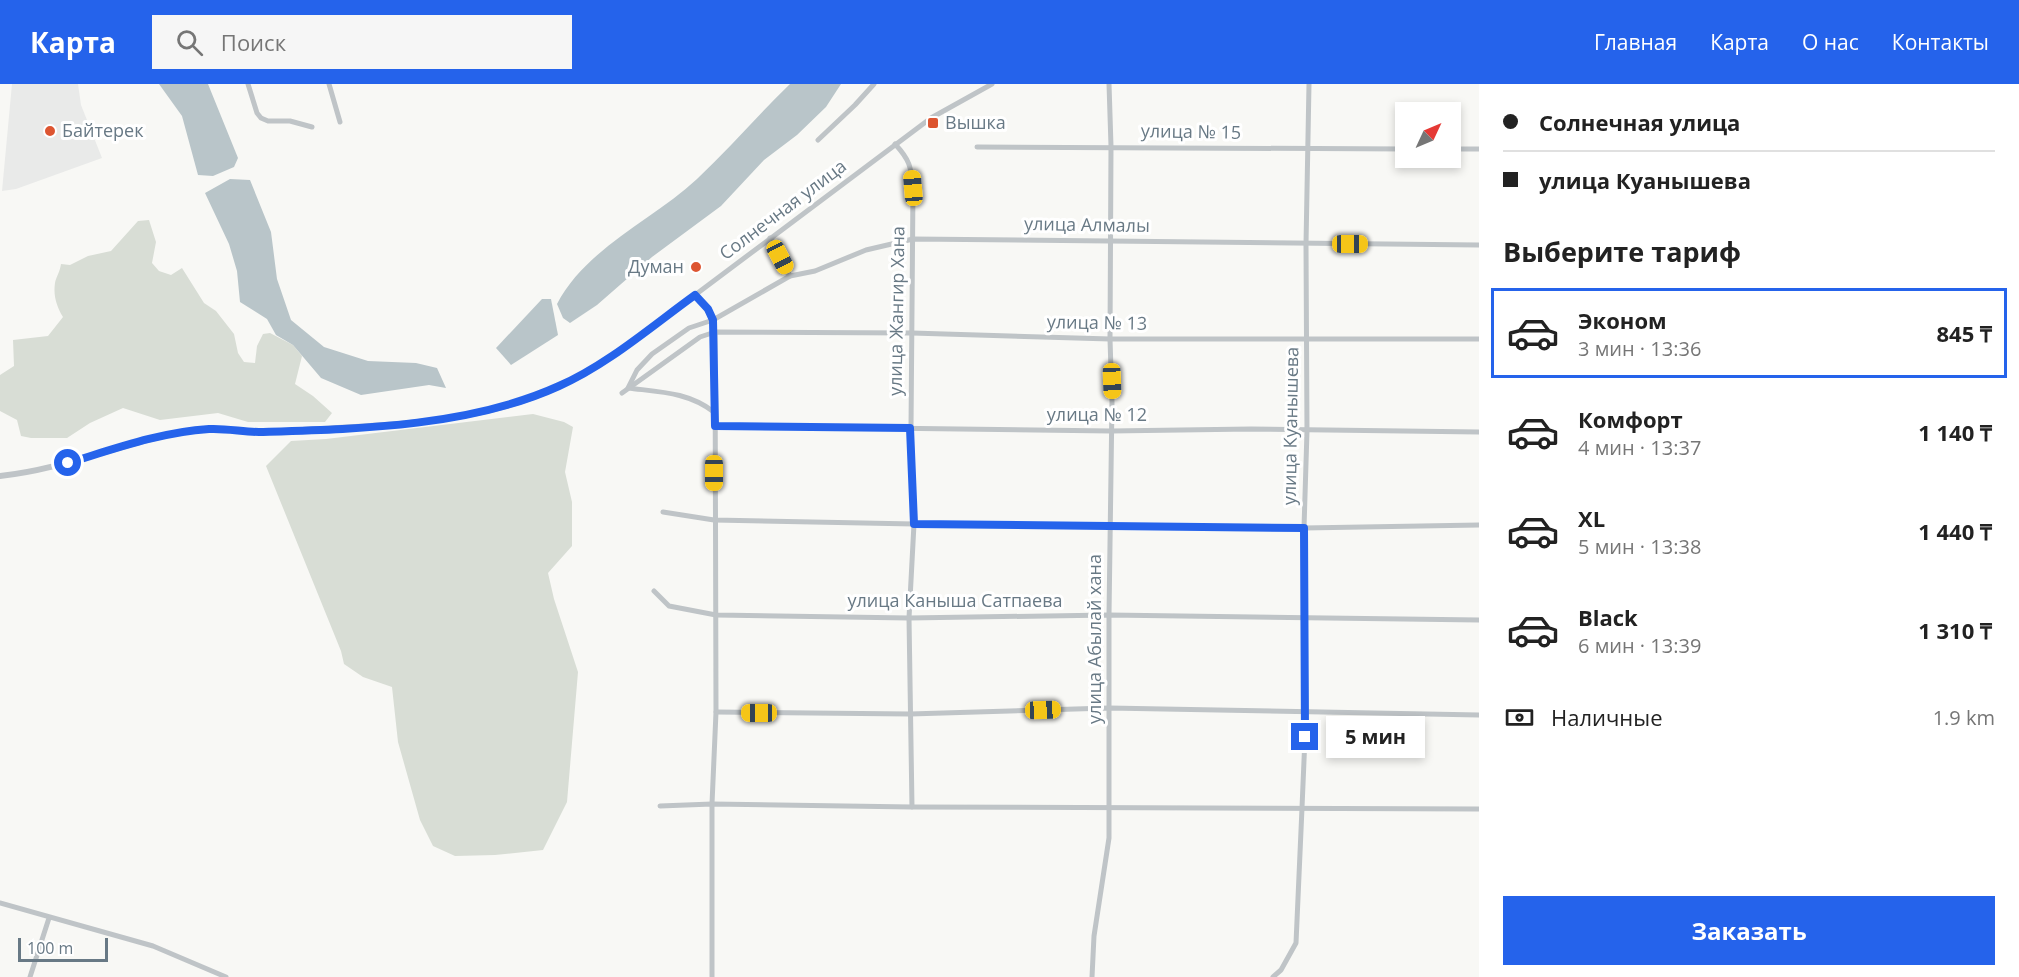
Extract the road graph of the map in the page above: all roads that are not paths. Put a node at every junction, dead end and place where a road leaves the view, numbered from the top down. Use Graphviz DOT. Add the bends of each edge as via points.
graph roads {
  1 [pos="248,84"];
  2 [pos="329,84"];
  3 [pos="874,84"];
  4 [pos="992,84"];
  5 [pos="1109,84"];
  6 [pos="1309,84"];
  7 [pos="340,122"];
  8 [pos="312,127"];
  9 [pos="818,140"];
  10 [pos="895,144"];
  11 [pos="1111,146"];
  12 [pos="977,147"];
  13 [pos="1310,148"];
  14 [pos="1395,149"];
  15 [pos="1461,149"];
  16 [pos="1479,149"];
  17 [pos="770,238"];
  18 [pos="913,239"];
  19 [pos="1111,240"];
  20 [pos="1306,244"];
  21 [pos="1479,245"];
  22 [pos="790,276"];
  23 [pos="695,295"];
  24 [pos="713,320"];
  25 [pos="715,332"];
  26 [pos="912,333"];
  27 [pos="1110,339"];
  28 [pos="1308,339"];
  29 [pos="1479,339"];
  30 [pos="628,388"];
  31 [pos="622,393"];
  32 [pos="714,412"];
  33 [pos="715,426"];
  34 [pos="910,428"];
  35 [pos="1111,431"];
  36 [pos="1308,431"];
  37 [pos="1479,432"];
  38 [pos="0,476"];
  39 [pos="663,512"];
  40 [pos="714,520"];
  41 [pos="914,524"];
  42 [pos="1479,525"];
  43 [pos="1110,526"];
  44 [pos="1304,528"];
  45 [pos="654,591"];
  46 [pos="716,615"];
  47 [pos="1108,615"];
  48 [pos="909,618"];
  49 [pos="1303,618"];
  50 [pos="1479,620"];
  51 [pos="1109,708"];
  52 [pos="716,712"];
  53 [pos="1305,713"];
  54 [pos="910,714"];
  55 [pos="1479,715"];
  56 [pos="712,804"];
  57 [pos="660,806"];
  58 [pos="1109,806"];
  59 [pos="912,807"];
  60 [pos="1302,808"];
  61 [pos="1479,809"];
  62 [pos="0,903"];
  63 [pos="49,918"];
  64 [pos="30,977"];
  65 [pos="226,977"];
  66 [pos="712,977"];
  67 [pos="1092,977"];
  68 [pos="1273,977"];
  1 -- 8 [label="street" via="261,118"];
  2 -- 7 [label="street"];
  3 -- 9 [label="street"];
  4 -- 10 [label="street, Солнечная улица" via="931,117"];
  5 -- 11 [label="street, улица Абылай хана"];
  6 -- 13 [label="street, улица Куанышева"];
  10 -- 17 [label="street, Солнечная улица"];
  10 -- 18 [label="street, улица Жангир Хана" via="911,167"];
  11 -- 12 [label="street, улица № 15"];
  11 -- 13 [label="street, улица № 15"];
  11 -- 19 [label="street, улица Абылай хана"];
  13 -- 14 [label="street, улица № 15"];
  13 -- 20 [label="street, улица Куанышева"];
  15 -- 16 [label="street"];
  17 -- 22 [label="street"];
  17 -- 23 [label="street, Солнечная улица"];
  18 -- 19 [label="street, улица Алмалы"];
  18 -- 22 [label="street, улица Алмалы" via="866,250 815,271"];
  18 -- 26 [label="street, улица Жангир Хана"];
  19 -- 20 [label="street, улица Алмалы"];
  19 -- 27 [label="street, улица Абылай хана"];
  20 -- 21 [label="street, улица Алмалы"];
  20 -- 28 [label="street, улица Куанышева"];
  22 -- 24 [label="street, улица Алмалы"];
  23 -- 24 [label="street"];
  23 -- 38 [label="street, Солнечная улица" via="617,353 560,386 487,410 385,425 256,432 194,430 39,471"];
  24 -- 25 [label="street"];
  24 -- 30 [label="street, улица Алмалы" via="689,328 652,354 637,370"];
  25 -- 26 [label="street, улица № 13"];
  25 -- 30 [label="street" via="700,337"];
  25 -- 32 [label="street"];
  26 -- 27 [label="street, улица № 13"];
  26 -- 34 [label="street, улица Жангир Хана"];
  27 -- 28 [label="street, улица № 13"];
  27 -- 35 [label="street, улица Абылай хана"];
  28 -- 29 [label="street, улица № 13"];
  28 -- 36 [label="street, улица Куанышева"];
  30 -- 31 [label="street"];
  30 -- 32 [label="street" via="685,396"];
  32 -- 33 [label="street"];
  33 -- 34 [label="street, улица № 12"];
  33 -- 40 [label="street"];
  34 -- 35 [label="street, улица № 12"];
  34 -- 41 [label="street, улица Жангир Хана"];
  35 -- 36 [label="street, улица № 12"];
  35 -- 43 [label="street, улица Абылай хана"];
  36 -- 37 [label="street, улица № 12"];
  36 -- 44 [label="street, улица Куанышева"];
  39 -- 40 [label="street"];
  40 -- 41 [label="street"];
  40 -- 46 [label="street"];
  41 -- 43 [label="street"];
  41 -- 48 [label="street, улица Жангир Хана"];
  42 -- 44 [label="street"];
  43 -- 44 [label="street"];
  43 -- 47 [label="street, улица Абылай хана"];
  44 -- 49 [label="street, улица Куанышева"];
  45 -- 46 [label="street, улица Каныша Сатпаева" via="669,606"];
  46 -- 48 [label="street, улица Каныша Сатпаева"];
  46 -- 52 [label="street"];
  47 -- 48 [label="street, улица Каныша Сатпаева"];
  47 -- 49 [label="street, улица Каныша Сатпаева"];
  47 -- 51 [label="street, улица Абылай хана"];
  48 -- 54 [label="street, улица Жангир Хана"];
  49 -- 50 [label="street, улица Каныша Сатпаева"];
  49 -- 53 [label="street, улица Куанышева"];
  51 -- 53 [label="street"];
  51 -- 54 [label="street"];
  51 -- 58 [label="street, улица Абылай хана"];
  52 -- 54 [label="street"];
  52 -- 56 [label="street"];
  53 -- 55 [label="street"];
  53 -- 60 [label="street, улица Куанышева"];
  54 -- 59 [label="street, улица Жангир Хана"];
  56 -- 57 [label="street"];
  56 -- 59 [label="street"];
  56 -- 66 [label="street"];
  58 -- 59 [label="street"];
  58 -- 60 [label="street"];
  58 -- 67 [label="street, улица Абылай хана" via="1109,838"];
  60 -- 61 [label="street"];
  60 -- 68 [label="street, улица Куанышева" via="1296,944 1292,955"];
  62 -- 63 [label="street"];
  63 -- 64 [label="street"];
  63 -- 65 [label="street" via="153,946"];
}
